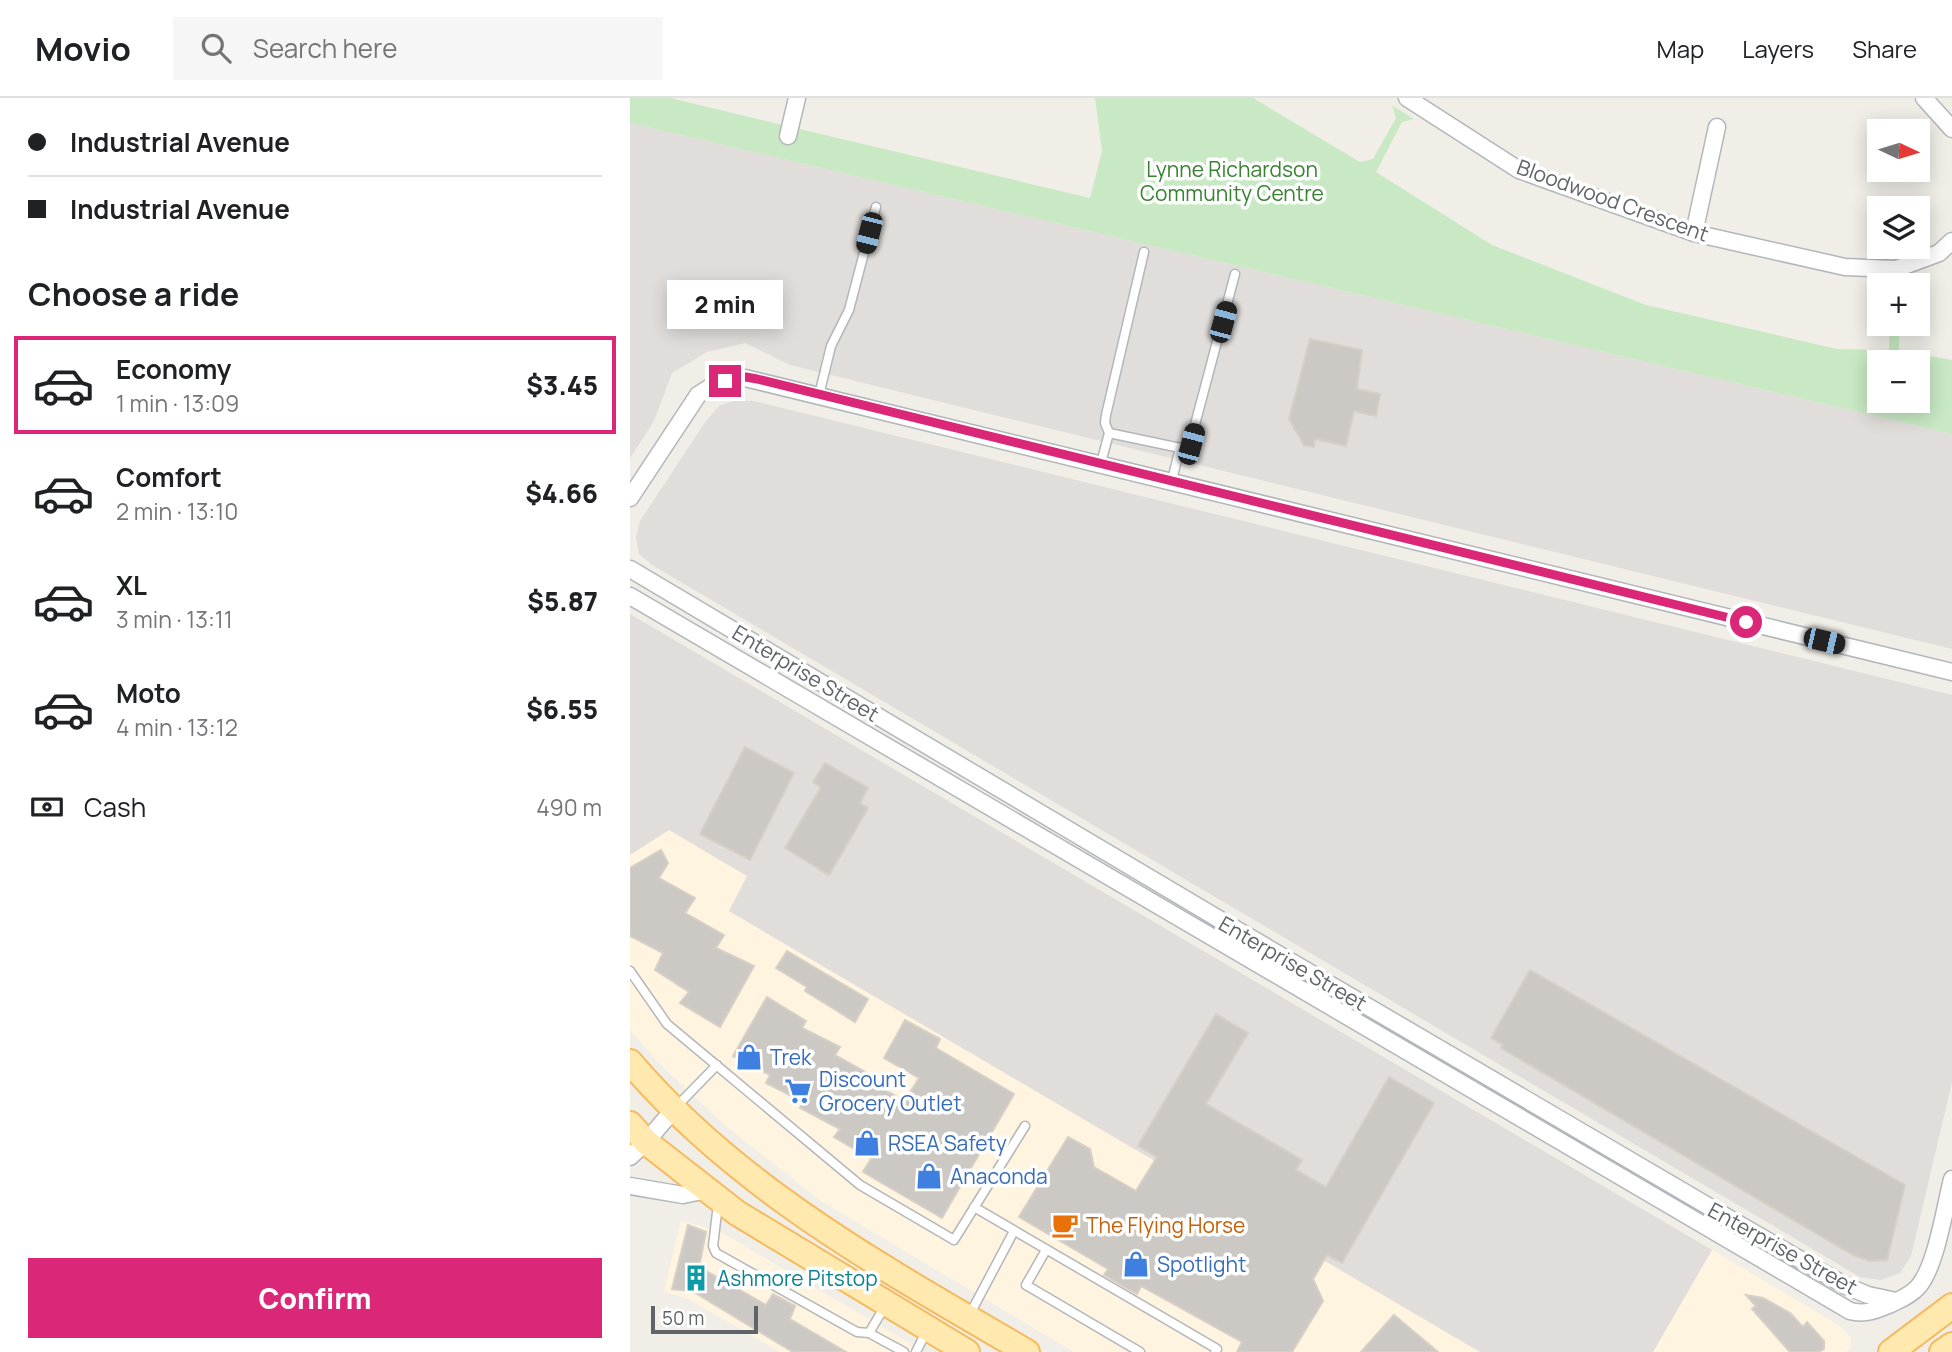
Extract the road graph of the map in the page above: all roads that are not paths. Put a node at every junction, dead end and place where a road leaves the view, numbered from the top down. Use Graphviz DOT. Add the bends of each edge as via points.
graph roads {
  1 [pos="797,98"];
  2 [pos="1407,98"];
  3 [pos="1924,98"];
  4 [pos="1717,127"];
  5 [pos="1952,129"];
  6 [pos="788,136"];
  7 [pos="876,207"];
  8 [pos="1694,233"];
  9 [pos="1952,241"];
  10 [pos="1144,253"];
  11 [pos="1235,274"];
  12 [pos="818,394"];
  13 [pos="1109,433"];
  14 [pos="1180,448"];
  15 [pos="1101,463"];
  16 [pos="1172,481"];
  17 [pos="630,498"];
  18 [pos="630,569"];
  19 [pos="630,596"];
  20 [pos="1952,672"];
  21 [pos="630,971"];
  22 [pos="630,1062"];
  23 [pos="717,1065"];
  24 [pos="674,1109"];
  25 [pos="1025,1126"];
  26 [pos="635,1141"];
  27 [pos="1952,1180"];
  28 [pos="630,1186"];
  29 [pos="713,1195"];
  30 [pos="974,1207"];
  31 [pos="1014,1231"];
  32 [pos="1046,1250"];
  33 [pos="1897,1301"];
  34 [pos="886,1304"];
  35 [pos="1952,1306"];
  36 [pos="969,1317"];
  37 [pos="928,1329"];
  38 [pos="869,1333"];
  39 [pos="1952,1345"];
  40 [pos="904,1352"];
  41 [pos="916,1352"];
  42 [pos="967,1352"];
  43 [pos="1027,1352"];
  44 [pos="1140,1352"];
  45 [pos="1215,1352"];
  46 [pos="1891,1352"];
  47 [pos="1942,1352"];
  1 -- 6 [label="street"];
  2 -- 8 [label="street, Bloodwood Crescent" via="1519,170"];
  3 -- 5 [label="street"];
  4 -- 8 [label="street"];
  7 -- 12 [label="lane" via="849,310 831,346"];
  8 -- 9 [label="street, Bloodwood Crescent" via="1846,267 1896,269 1939,253"];
  10 -- 13 [label="lane" via="1106,415"];
  11 -- 14 [label="lane" via="1191,444"];
  12 -- 15 [label="street"];
  12 -- 17 [label="street" via="746,377 715,384 693,401"];
  13 -- 14 [label="lane"];
  13 -- 15 [label="lane"];
  14 -- 16 [label="lane"];
  15 -- 16 [label="street"];
  16 -- 20 [label="street"];
  18 -- 33 [label="street, Enterprise Street" via="1846,1286"];
  19 -- 33 [label="street, Enterprise Street" via="1836,1304 1865,1313"];
  21 -- 23 [label="lane" via="667,1024"];
  22 -- 24 [label="main road"];
  23 -- 24 [label="lane"];
  23 -- 30 [label="lane" via="860,1185 954,1240"];
  24 -- 26 [label="street"];
  24 -- 36 [label="main road" via="793,1209"];
  25 -- 30 [label="lane"];
  26 -- 29 [label="main road"];
  27 -- 33 [label="street" via="1928,1272 1915,1290"];
  28 -- 29 [label="street"];
  29 -- 34 [label="main road"];
  29 -- 38 [label="lane" via="716,1253 857,1332"];
  30 -- 31 [label="lane"];
  31 -- 32 [label="lane"];
  31 -- 36 [label="lane"];
  32 -- 44 [label="lane" via="1026,1285"];
  32 -- 45 [label="lane" via="1217,1349"];
  34 -- 37 [label="main road"];
  34 -- 38 [label="lane"];
  35 -- 46 [label="main road"];
  36 -- 43 [label="main road"];
  37 -- 41 [label="lane"];
  37 -- 42 [label="main road"];
  38 -- 40 [label="lane"];
  39 -- 47 [label="main road"];
}
